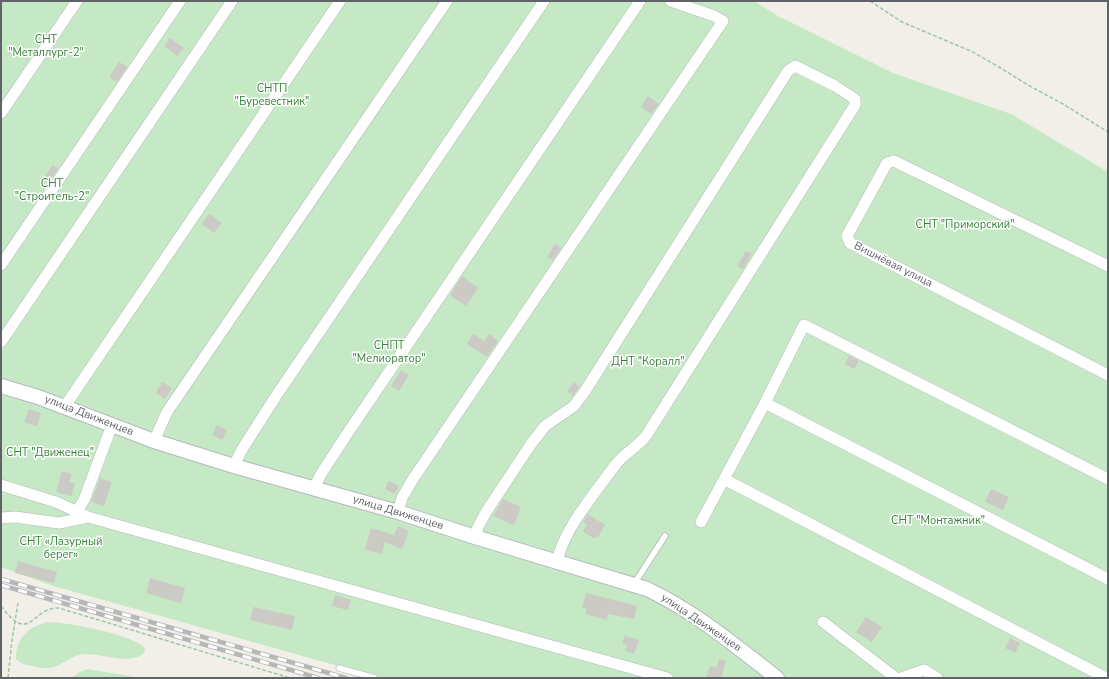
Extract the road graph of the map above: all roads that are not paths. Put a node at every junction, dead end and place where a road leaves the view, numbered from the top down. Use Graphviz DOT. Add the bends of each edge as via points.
graph roads {
  1 [pos="77,1"];
  2 [pos="180,1"];
  3 [pos="232,1"];
  4 [pos="340,1"];
  5 [pos="447,1"];
  6 [pos="544,1"];
  7 [pos="640,1"];
  8 [pos="671,1"];
  9 [pos="1,114"];
  10 [pos="1,265"];
  11 [pos="1108,266"];
  12 [pos="1,342"];
  13 [pos="1108,375"];
  14 [pos="1,386"];
  15 [pos="765,402"];
  16 [pos="65,406"];
  17 [pos="112,425"];
  18 [pos="154,440"];
  19 [pos="234,466"];
  20 [pos="724,479"];
  21 [pos="1108,479"];
  22 [pos="1,485"];
  23 [pos="314,488"];
  24 [pos="77,511"];
  25 [pos="398,512"];
  26 [pos="88,517"];
  27 [pos="1,518"];
  28 [pos="701,522"];
  29 [pos="665,536"];
  30 [pos="475,537"];
  31 [pos="557,562"];
  32 [pos="1108,578"];
  33 [pos="634,584"];
  34 [pos="824,622"];
  35 [pos="339,668"];
  36 [pos="375,678"];
  37 [pos="667,678"];
  38 [pos="776,678"];
  39 [pos="896,678"];
  40 [pos="901,678"];
  41 [pos="937,678"];
  42 [pos="1106,678"];
  1 -- 9 [label="street"];
  2 -- 10 [label="street"];
  3 -- 12 [label="street"];
  4 -- 16 [label="street"];
  5 -- 18 [label="street" via="168,412"];
  6 -- 19 [label="street" via="268,408"];
  7 -- 23 [label="street" via="347,434"];
  8 -- 25 [label="street" via="723,21 413,479 402,498"];
  11 -- 13 [label="street, Вишнёвая улица" via="894,161 887,163 847,236 850,243"];
  14 -- 16 [label="street, улица Движенцев"];
  15 -- 20 [label="street"];
  15 -- 21 [label="street" via="804,325"];
  15 -- 32 [label="street"];
  16 -- 17 [label="street, улица Движенцев"];
  17 -- 18 [label="street, улица Движенцев"];
  17 -- 24 [label="street" via="84,500"];
  18 -- 19 [label="street, улица Движенцев"];
  19 -- 23 [label="street, улица Движенцев"];
  20 -- 28 [label="street"];
  20 -- 42 [label="street"];
  22 -- 24 [label="street"];
  23 -- 25 [label="street, улица Движенцев"];
  24 -- 26 [label="street"];
  25 -- 30 [label="street, улица Движенцев"];
  26 -- 27 [label="street" via="59,523 15,517"];
  26 -- 37 [label="street"];
  29 -- 33 [label="lane"];
  30 -- 31 [label="street, улица Движенцев"];
  30 -- 31 [label="street" via="486,512 531,444 550,422 574,406 581,397 788,71 795,66 835,86 855,99 855,105 646,436 620,459 566,535"];
  31 -- 33 [label="street, улица Движенцев"];
  33 -- 38 [label="street, улица Движенцев" via="672,602 727,639"];
  34 -- 39 [label="street"];
  35 -- 36 [label="lane"];
  40 -- 41 [label="street" via="924,670"];
}
